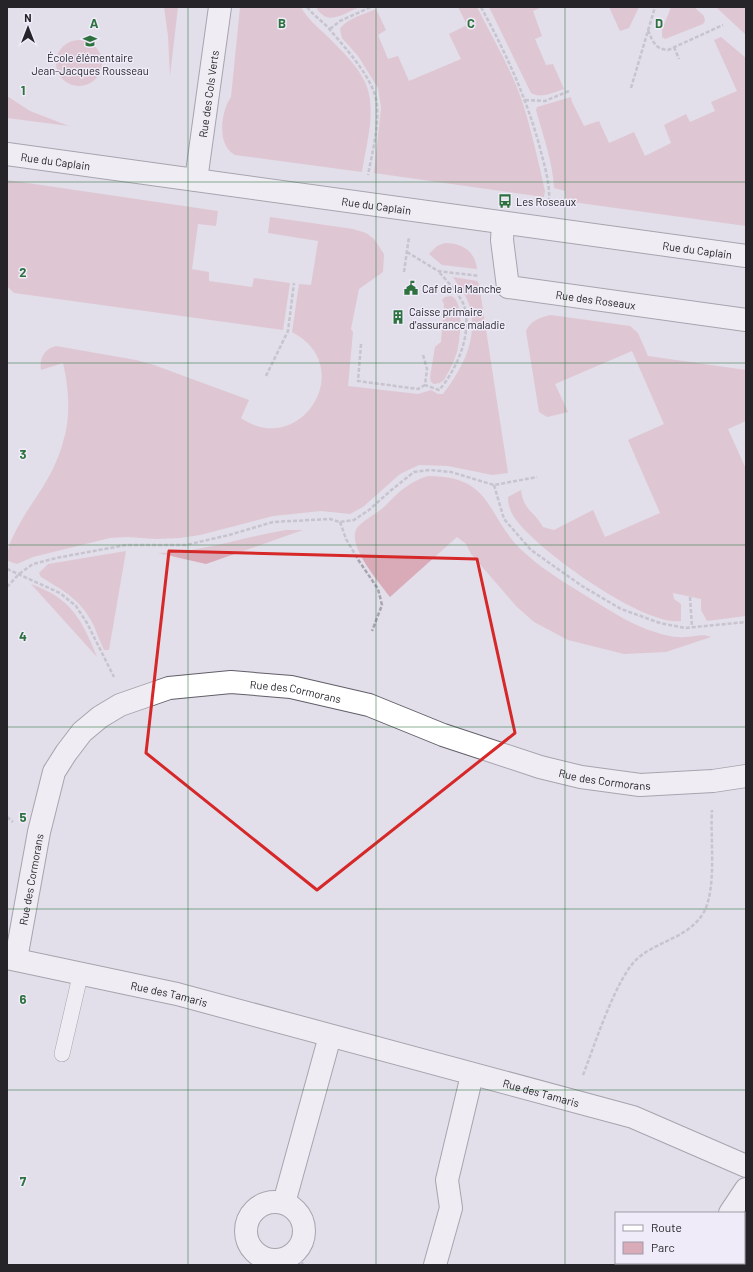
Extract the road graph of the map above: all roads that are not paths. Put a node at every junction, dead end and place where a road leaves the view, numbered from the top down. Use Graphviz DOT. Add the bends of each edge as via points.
graph roads {
  1 [pos="220,7"];
  2 [pos="7,154"];
  3 [pos="196,180"];
  4 [pos="503,223"];
  5 [pos="746,256"];
  6 [pos="746,320"];
  7 [pos="746,776"];
  8 [pos="12,959"];
  9 [pos="81,972"];
  10 [pos="330,1036"];
  11 [pos="62,1054"];
  12 [pos="472,1074"];
  13 [pos="746,1166"];
  14 [pos="746,1189"];
  15 [pos="284,1203"];
  16 [pos="731,1212"];
  17 [pos="287,1261"];
  18 [pos="435,1265"];
  1 -- 3 [label="street, Rue des Cols Verts"];
  2 -- 3 [label="street, Rue du Caplain"];
  3 -- 4 [label="street, Rue du Caplain"];
  4 -- 5 [label="street, Rue du Caplain"];
  4 -- 6 [label="street, Rue des Roseaux" via="502,240 508,287"];
  7 -- 8 [label="street, Rue des Cormorans" via="713,781 640,785 581,777 540,767 443,735 370,705 291,687 231,682 169,688 100,717 82,732 54,772"];
  8 -- 9 [label="street, Rue des Tamaris"];
  9 -- 10 [label="street, Rue des Tamaris" via="177,994"];
  9 -- 11 [label="lane"];
  10 -- 12 [label="street, Rue des Tamaris"];
  10 -- 15 [label="street"];
  12 -- 13 [label="street, Rue des Tamaris" via="633,1117"];
  12 -- 18 [label="street" via="447,1180 450,1208"];
  14 -- 16 [label="street"];
  15 -- 17 [label="street" via="293,1208 304,1225 301,1245"];
  15 -- 17 [label="street" via="271,1202 258,1206 251,1213 245,1230 246,1239 257,1254 266,1259"];
}
